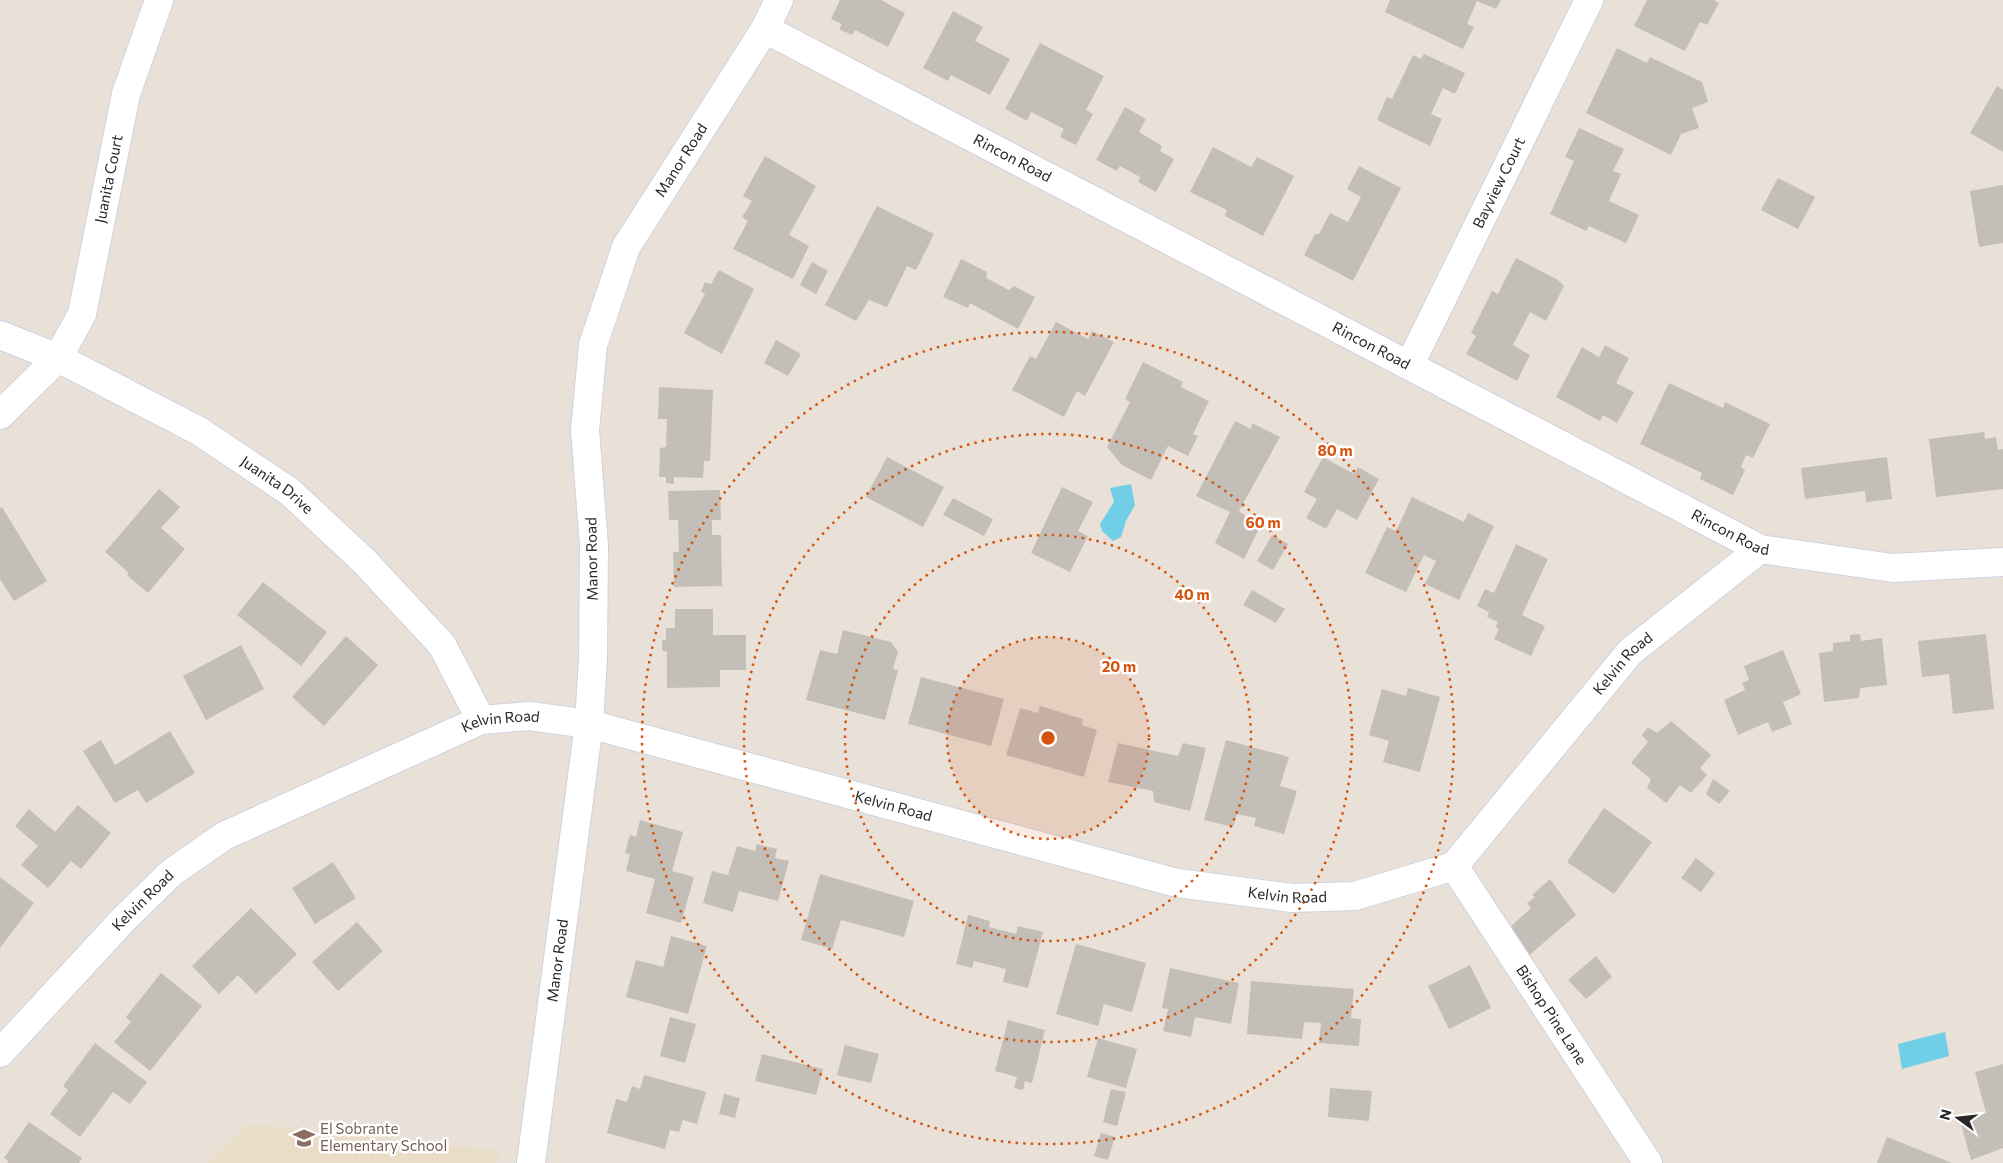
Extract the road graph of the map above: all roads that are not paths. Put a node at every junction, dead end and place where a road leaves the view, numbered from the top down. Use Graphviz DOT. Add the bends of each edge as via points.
graph roads {
  1 [pos="159,0"];
  2 [pos="779,0"];
  3 [pos="1589,0"];
  4 [pos="765,28"];
  5 [pos="0,336"];
  6 [pos="58,358"];
  7 [pos="1410,364"];
  8 [pos="0,415"];
  9 [pos="1760,549"];
  10 [pos="2003,562"];
  11 [pos="481,720"];
  12 [pos="589,724"];
  13 [pos="1454,866"];
  14 [pos="0,1054"];
  15 [pos="531,1163"];
  16 [pos="1648,1163"];
  1 -- 6 [label="street, Juanita Court" via="126,94 82,314"];
  2 -- 4 [label="street, Manor Road"];
  3 -- 7 [label="street, Bayview Court"];
  4 -- 7 [label="street, Rincon Road"];
  4 -- 12 [label="street, Manor Road" via="626,247 593,345 586,430 594,546"];
  5 -- 6 [label="street, Juanita Drive"];
  6 -- 8 [label="street, Juanita Court"];
  6 -- 11 [label="street, Juanita Drive" via="199,431 290,492 364,561 442,645"];
  7 -- 9 [label="street, Rincon Road"];
  9 -- 10 [label="street, Rincon Road" via="1892,568"];
  9 -- 13 [label="street, Kelvin Road" via="1630,652"];
  11 -- 12 [label="street, Kelvin Road" via="529,716"];
  11 -- 14 [label="street, Kelvin Road" via="216,841 171,873 123,920"];
  12 -- 13 [label="street, Kelvin Road" via="1177,884 1292,898 1355,896"];
  12 -- 15 [label="street, Manor Road"];
  13 -- 16 [label="street, Bishop Pine Lane"];
}
